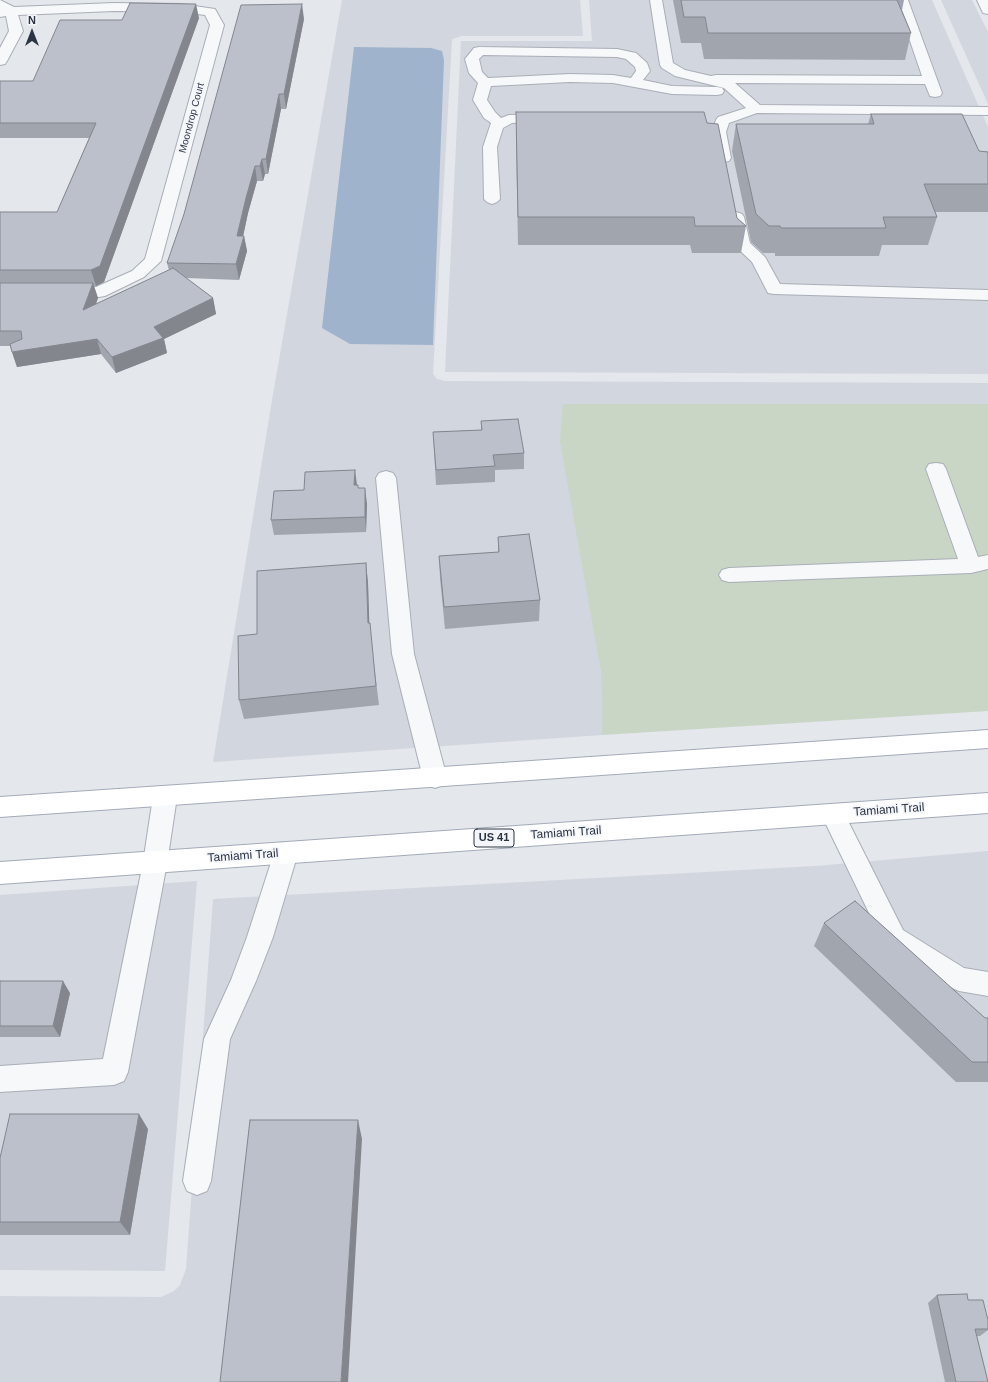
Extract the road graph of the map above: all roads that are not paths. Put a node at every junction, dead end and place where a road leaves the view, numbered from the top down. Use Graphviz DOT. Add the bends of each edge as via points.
graph roads {
  1 [pos="656,0"];
  2 [pos="902,0"];
  3 [pos="983,0"];
  4 [pos="8,7"];
  5 [pos="988,10"];
  6 [pos="0,61"];
  7 [pos="707,79"];
  8 [pos="930,80"];
  9 [pos="485,82"];
  10 [pos="635,82"];
  11 [pos="734,90"];
  12 [pos="756,109"];
  13 [pos="948,111"];
  14 [pos="988,111"];
  15 [pos="558,118"];
  16 [pos="500,124"];
  17 [pos="960,125"];
  18 [pos="726,170"];
  19 [pos="492,199"];
  20 [pos="733,200"];
  21 [pos="53,292"];
  22 [pos="988,296"];
  23 [pos="936,469"];
  24 [pos="386,478"];
  25 [pos="979,564"];
  26 [pos="729,575"];
  27 [pos="988,739"];
  28 [pos="435,778"];
  29 [pos="165,797"];
  30 [pos="988,803"];
  31 [pos="0,808"];
  32 [pos="833,814"];
  33 [pos="286,853"];
  34 [pos="155,863"];
  35 [pos="0,873"];
  36 [pos="988,984"];
  37 [pos="0,1079"];
  38 [pos="197,1181"];
  1 -- 7 [label="street" via="667,65 680,74"];
  2 -- 8 [label="street"];
  3 -- 5 [label="street"];
  4 -- 6 [label="street, Moondrop Court" via="16,31"];
  4 -- 21 [label="street, Moondrop Court" via="181,8 210,12 217,25 153,261 138,274 98,292"];
  7 -- 8 [label="street"];
  7 -- 11 [label="street" via="729,85"];
  8 -- 13 [label="street"];
  9 -- 10 [label="street" via="570,78"];
  9 -- 10 [label="street" via="476,73 472,59 479,51 617,53 631,56 642,66 643,72"];
  9 -- 16 [label="street" via="480,100 489,115"];
  10 -- 11 [label="street" via="672,90"];
  11 -- 12 [label="street"];
  12 -- 13 [label="street"];
  12 -- 18 [label="street" via="715,120"];
  13 -- 14 [label="street"];
  13 -- 17 [label="street"];
  15 -- 16 [label="street" via="509,119"];
  16 -- 19 [label="street" via="496,126 490,147"];
  20 -- 22 [label="street" via="742,246 759,260 774,289"];
  23 -- 25 [label="street"];
  24 -- 28 [label="street" via="403,654"];
  25 -- 26 [label="street"];
  27 -- 28 [label="main road"];
  28 -- 29 [label="main road"];
  29 -- 31 [label="main road"];
  29 -- 34 [label="street"];
  30 -- 32 [label="main road, Tamiami Trail / US 41"];
  32 -- 33 [label="main road, Tamiami Trail / US 41"];
  32 -- 36 [label="street" via="894,938 959,980"];
  33 -- 34 [label="main road, Tamiami Trail / US 41"];
  33 -- 38 [label="street" via="260,937 217,1039"];
  34 -- 35 [label="main road, Tamiami Trail / US 41"];
  34 -- 37 [label="street" via="114,1072"];
}
